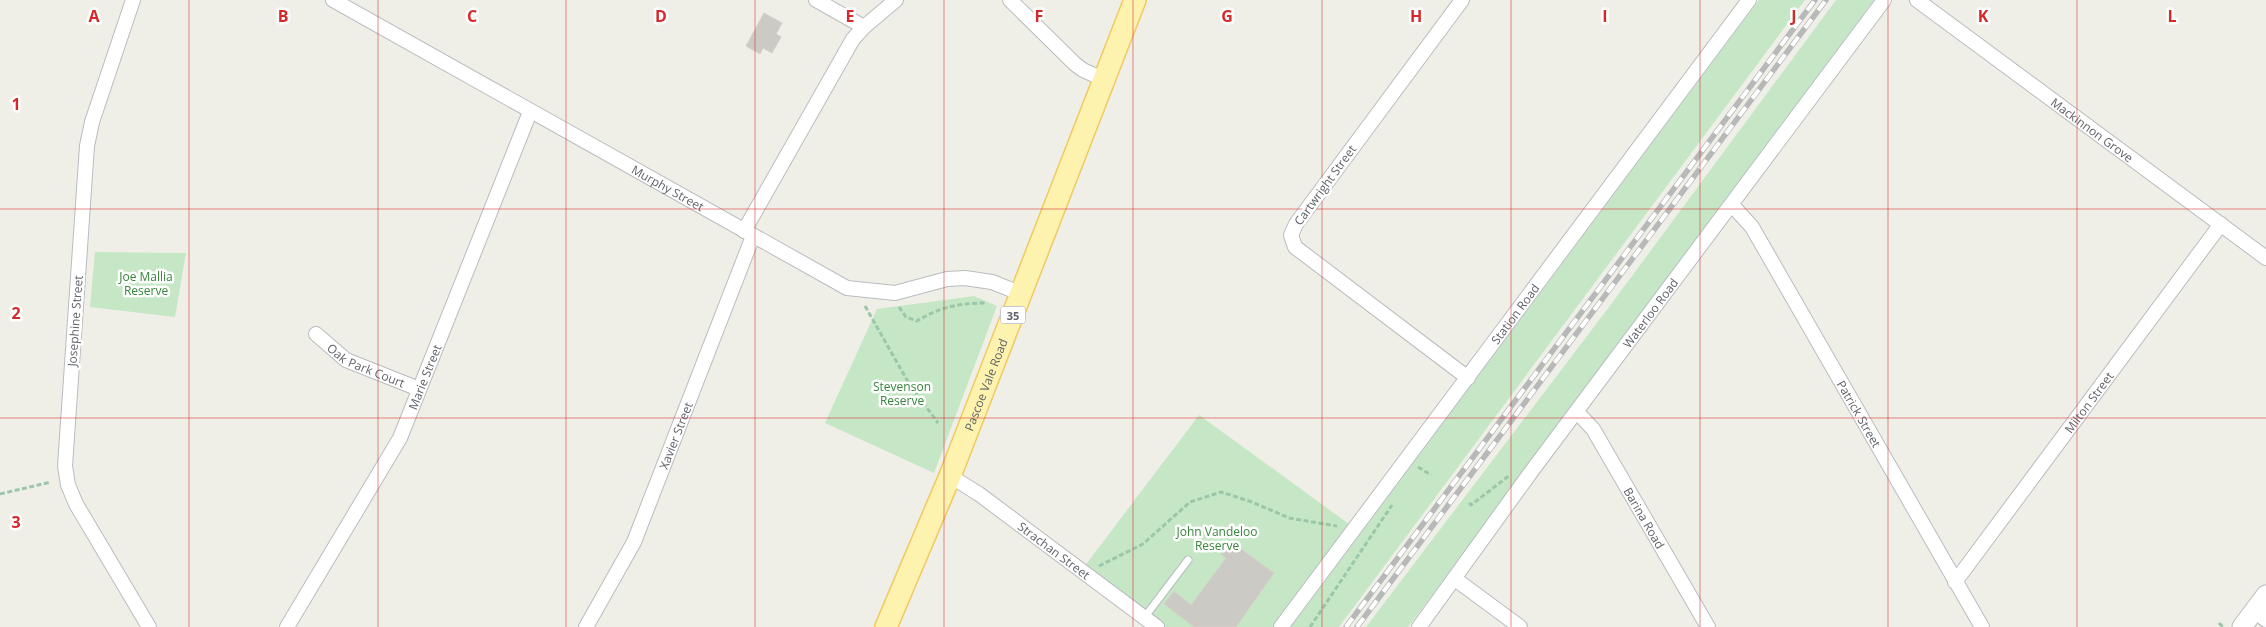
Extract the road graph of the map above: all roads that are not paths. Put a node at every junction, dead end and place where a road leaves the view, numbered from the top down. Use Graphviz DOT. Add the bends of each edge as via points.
graph roads {
  1 [pos="133,0"];
  2 [pos="333,0"];
  3 [pos="816,0"];
  4 [pos="896,0"];
  5 [pos="1010,0"];
  6 [pos="1135,0"];
  7 [pos="1462,0"];
  8 [pos="1749,0"];
  9 [pos="1884,0"];
  10 [pos="1917,0"];
  11 [pos="864,27"];
  12 [pos="1105,80"];
  13 [pos="530,112"];
  14 [pos="1732,205"];
  15 [pos="2221,224"];
  16 [pos="748,234"];
  17 [pos="2266,258"];
  18 [pos="1022,294"];
  19 [pos="316,334"];
  20 [pos="1468,378"];
  21 [pos="420,389"];
  22 [pos="1577,412"];
  23 [pos="950,476"];
  24 [pos="1188,560"];
  25 [pos="1455,579"];
  26 [pos="1955,582"];
  27 [pos="2266,595"];
  28 [pos="2260,616"];
  29 [pos="1144,618"];
  30 [pos="149,627"];
  31 [pos="287,627"];
  32 [pos="586,627"];
  33 [pos="886,627"];
  34 [pos="1157,627"];
  35 [pos="1281,627"];
  36 [pos="1419,627"];
  37 [pos="1520,627"];
  38 [pos="1708,627"];
  39 [pos="1982,627"];
  40 [pos="2242,627"];
  1 -- 30 [label="street, Josephine Street" via="92,122 88,146 66,466 68,485 76,504"];
  2 -- 13 [label="street, Murphy Street"];
  3 -- 11 [label="street"];
  4 -- 11 [label="street, Xavier Street"];
  5 -- 12 [label="street" via="1075,64"];
  6 -- 12 [label="main road, Pascoe Vale Road / 35"];
  7 -- 20 [label="street, Cartwright Street" via="1291,235 1295,247 1308,258"];
  8 -- 20 [label="street, Station Road"];
  9 -- 14 [label="street, Waterloo Road"];
  10 -- 15 [label="street, Mackinnon Grove"];
  11 -- 16 [label="street, Xavier Street" via="842,57"];
  12 -- 18 [label="main road, Pascoe Vale Road / 35"];
  13 -- 16 [label="street, Murphy Street"];
  13 -- 21 [label="street, Marie Street"];
  14 -- 22 [label="street, Waterloo Road"];
  14 -- 26 [label="street, Patrick Street" via="1752,228"];
  15 -- 17 [label="street, Mackinnon Grove"];
  15 -- 26 [label="street, Milton Street"];
  16 -- 18 [label="street, Murphy Street" via="836,283 855,289 895,293 947,279 965,278 992,282"];
  16 -- 32 [label="street, Xavier Street" via="634,542"];
  18 -- 23 [label="main road, Pascoe Vale Road / 35"];
  19 -- 21 [label="street, Oak Park Court" via="346,360"];
  20 -- 35 [label="street, Station Road"];
  21 -- 31 [label="street, Marie Street" via="400,438"];
  22 -- 25 [label="street, Waterloo Road"];
  22 -- 38 [label="street, Barina Road" via="1593,429"];
  23 -- 29 [label="street, Strachan Street"];
  23 -- 33 [label="main road, Pascoe Vale Road / 35"];
  24 -- 29 [label="lane"];
  25 -- 36 [label="street, Waterloo Road"];
  25 -- 37 [label="street"];
  26 -- 39 [label="street, Patrick Street"];
  27 -- 28 [label="main road"];
  28 -- 40 [label="main road"];
  29 -- 34 [label="street, Strachan Street"];
}
